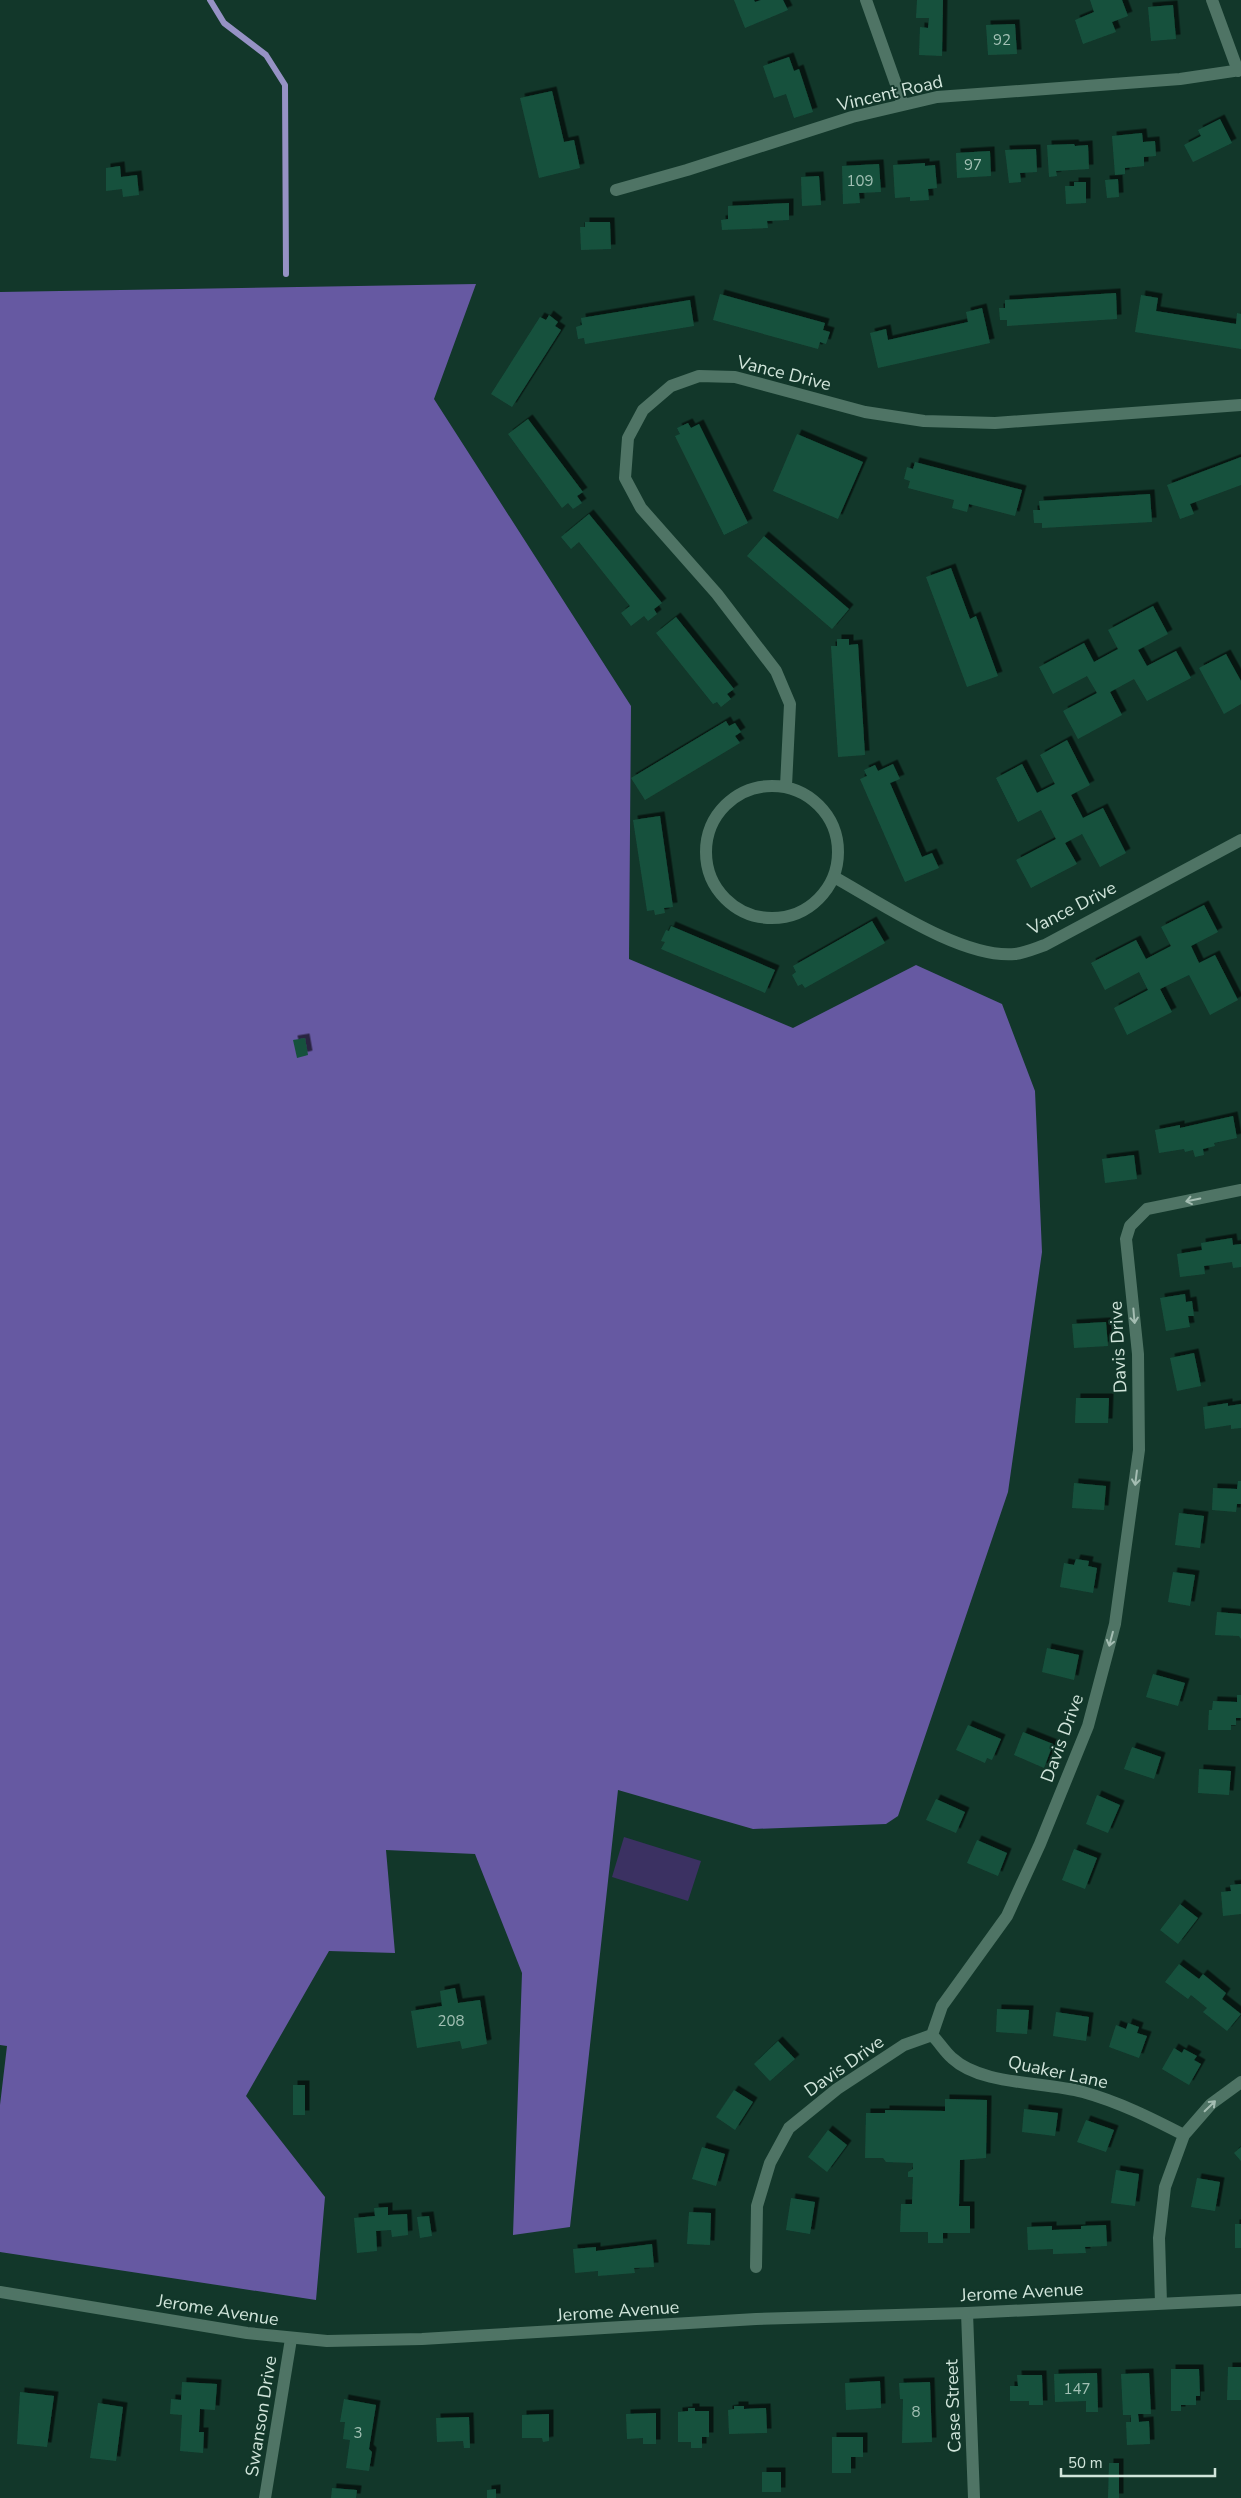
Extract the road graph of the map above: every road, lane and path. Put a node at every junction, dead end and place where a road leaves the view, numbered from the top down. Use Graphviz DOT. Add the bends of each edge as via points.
graph roads {
  1 [pos="866,0"];
  2 [pos="1212,0"];
  3 [pos="1240,71"];
  4 [pos="902,104"];
  5 [pos="616,190"];
  6 [pos="1241,405"];
  7 [pos="786,786"];
  8 [pos="1241,840"];
  9 [pos="834,877"];
  10 [pos="1241,1190"];
  11 [pos="932,2035"];
  12 [pos="1241,2082"];
  13 [pos="1184,2135"];
  14 [pos="756,2267"];
  15 [pos="0,2292"];
  16 [pos="1241,2300"];
  17 [pos="1161,2303"];
  18 [pos="967,2313"];
  19 [pos="291,2339"];
  20 [pos="265,2498"];
  21 [pos="974,2498"];
  1 -- 4 [label="street"];
  2 -- 3 [label="street"];
  3 -- 4 [label="street, Vincent Road" via="1180,79 937,97"];
  4 -- 5 [label="street, Vincent Road"];
  6 -- 7 [label="street, Vance Drive" via="995,423 933,421 865,412 735,377 699,376 671,386 643,410 628,438 625,478 642,508 717,594 776,671 790,704"];
  7 -- 9 [label="street" via="804,793 820,805 831,820 838,839 839,858"];
  7 -- 9 [label="street" via="759,786 739,794 722,808 711,826 706,847 708,869 716,889 731,904 750,915 771,919 791,916 809,908 824,894"];
  8 -- 9 [label="street, Vance Drive" via="1045,945 1016,954 944,939"];
  10 -- 11 [label="street, Davis Drive, one-way" via="1147,1209 1130,1226 1126,1239 1138,1354 1139,1450 1116,1624 1088,1726 1040,1844 1007,1916 942,2006"];
  11 -- 13 [label="street, Quaker Lane" via="952,2059 976,2072 1009,2081 1082,2091 1128,2107"];
  11 -- 14 [label="street, Davis Drive" via="904,2046 837,2089 789,2128 770,2163 756,2206"];
  13 -- 12 [label="street, one-way" via="1211,2104"];
  13 -- 17 [label="street" via="1165,2187 1161,2211"];
  15 -- 19 [label="street, Jerome Avenue"];
  16 -- 17 [label="street, Jerome Avenue"];
  17 -- 18 [label="street, Jerome Avenue"];
  18 -- 19 [label="street, Jerome Avenue" via="756,2319 422,2339"];
  18 -- 21 [label="street, Case Street"];
  19 -- 20 [label="street, Swanson Drive"];
}
